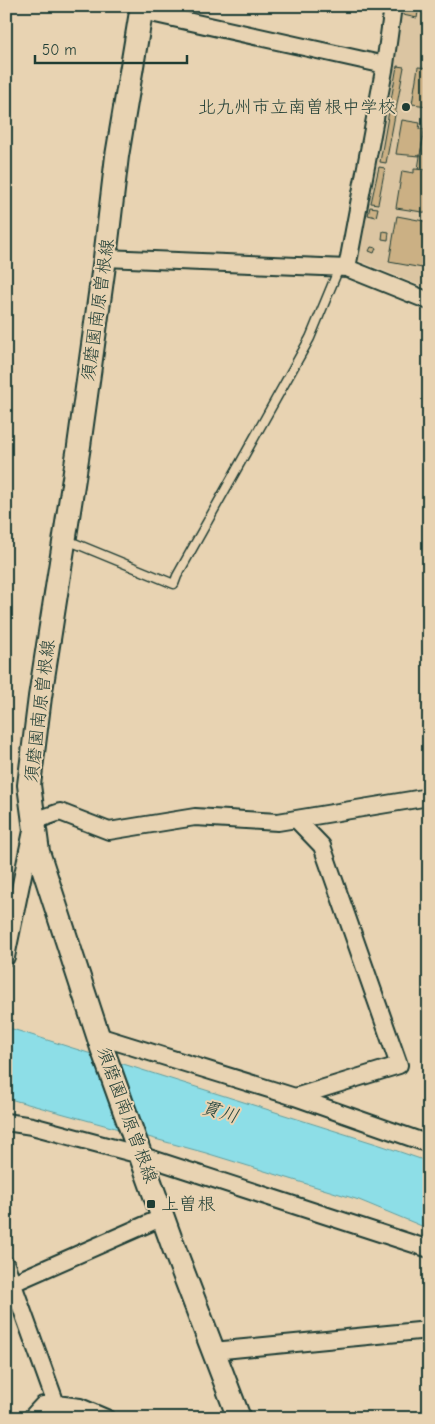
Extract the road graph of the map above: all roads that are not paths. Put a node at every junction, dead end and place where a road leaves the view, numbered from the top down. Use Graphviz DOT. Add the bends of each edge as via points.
graph roads {
  1 [pos="393,6"];
  2 [pos="142,8"];
  3 [pos="385,65"];
  4 [pos="105,258"];
  5 [pos="343,268"];
  6 [pos="429,301"];
  7 [pos="64,539"];
  8 [pos="429,797"];
  9 [pos="296,819"];
  10 [pos="34,821"];
  11 [pos="6,958"];
  12 [pos="100,1042"];
  13 [pos="294,1097"];
  14 [pos="6,1122"];
  15 [pos="429,1144"];
  16 [pos="139,1151"];
  17 [pos="163,1218"];
  18 [pos="429,1249"];
  19 [pos="6,1264"];
  20 [pos="13,1283"];
  21 [pos="429,1330"];
  22 [pos="213,1351"];
  23 [pos="56,1404"];
  24 [pos="31,1418"];
  25 [pos="106,1418"];
  26 [pos="239,1418"];
  1 -- 3 [label="street"];
  2 -- 3 [label="street"];
  2 -- 4 [label="main road, 須磨園南原曽根線" via="117,156"];
  3 -- 5 [label="street"];
  4 -- 5 [label="street"];
  4 -- 7 [label="main road, 須磨園南原曽根線"];
  5 -- 6 [label="street"];
  5 -- 7 [label="lane" via="310,338 174,584"];
  7 -- 10 [label="main road, 須磨園南原曽根線" via="30,785"];
  8 -- 9 [label="street"];
  9 -- 10 [label="street" via="278,822 195,817 109,831 60,812"];
  9 -- 13 [label="street" via="322,846 399,1065"];
  10 -- 11 [label="street"];
  10 -- 12 [label="main road, 須磨園南原曽根線" via="38,852"];
  12 -- 13 [label="street"];
  12 -- 16 [label="main road, 須磨園南原曽根線"];
  13 -- 15 [label="street"];
  14 -- 16 [label="street"];
  16 -- 17 [label="main road, 須磨園南原曽根線"];
  16 -- 18 [label="street"];
  17 -- 20 [label="street"];
  17 -- 22 [label="main road, 須磨園南原曽根線"];
  19 -- 20 [label="street"];
  20 -- 23 [label="street"];
  21 -- 22 [label="street"];
  22 -- 26 [label="main road, 須磨園南原曽根線"];
  23 -- 24 [label="street" via="43,1405"];
  23 -- 25 [label="street" via="80,1407"];
}
